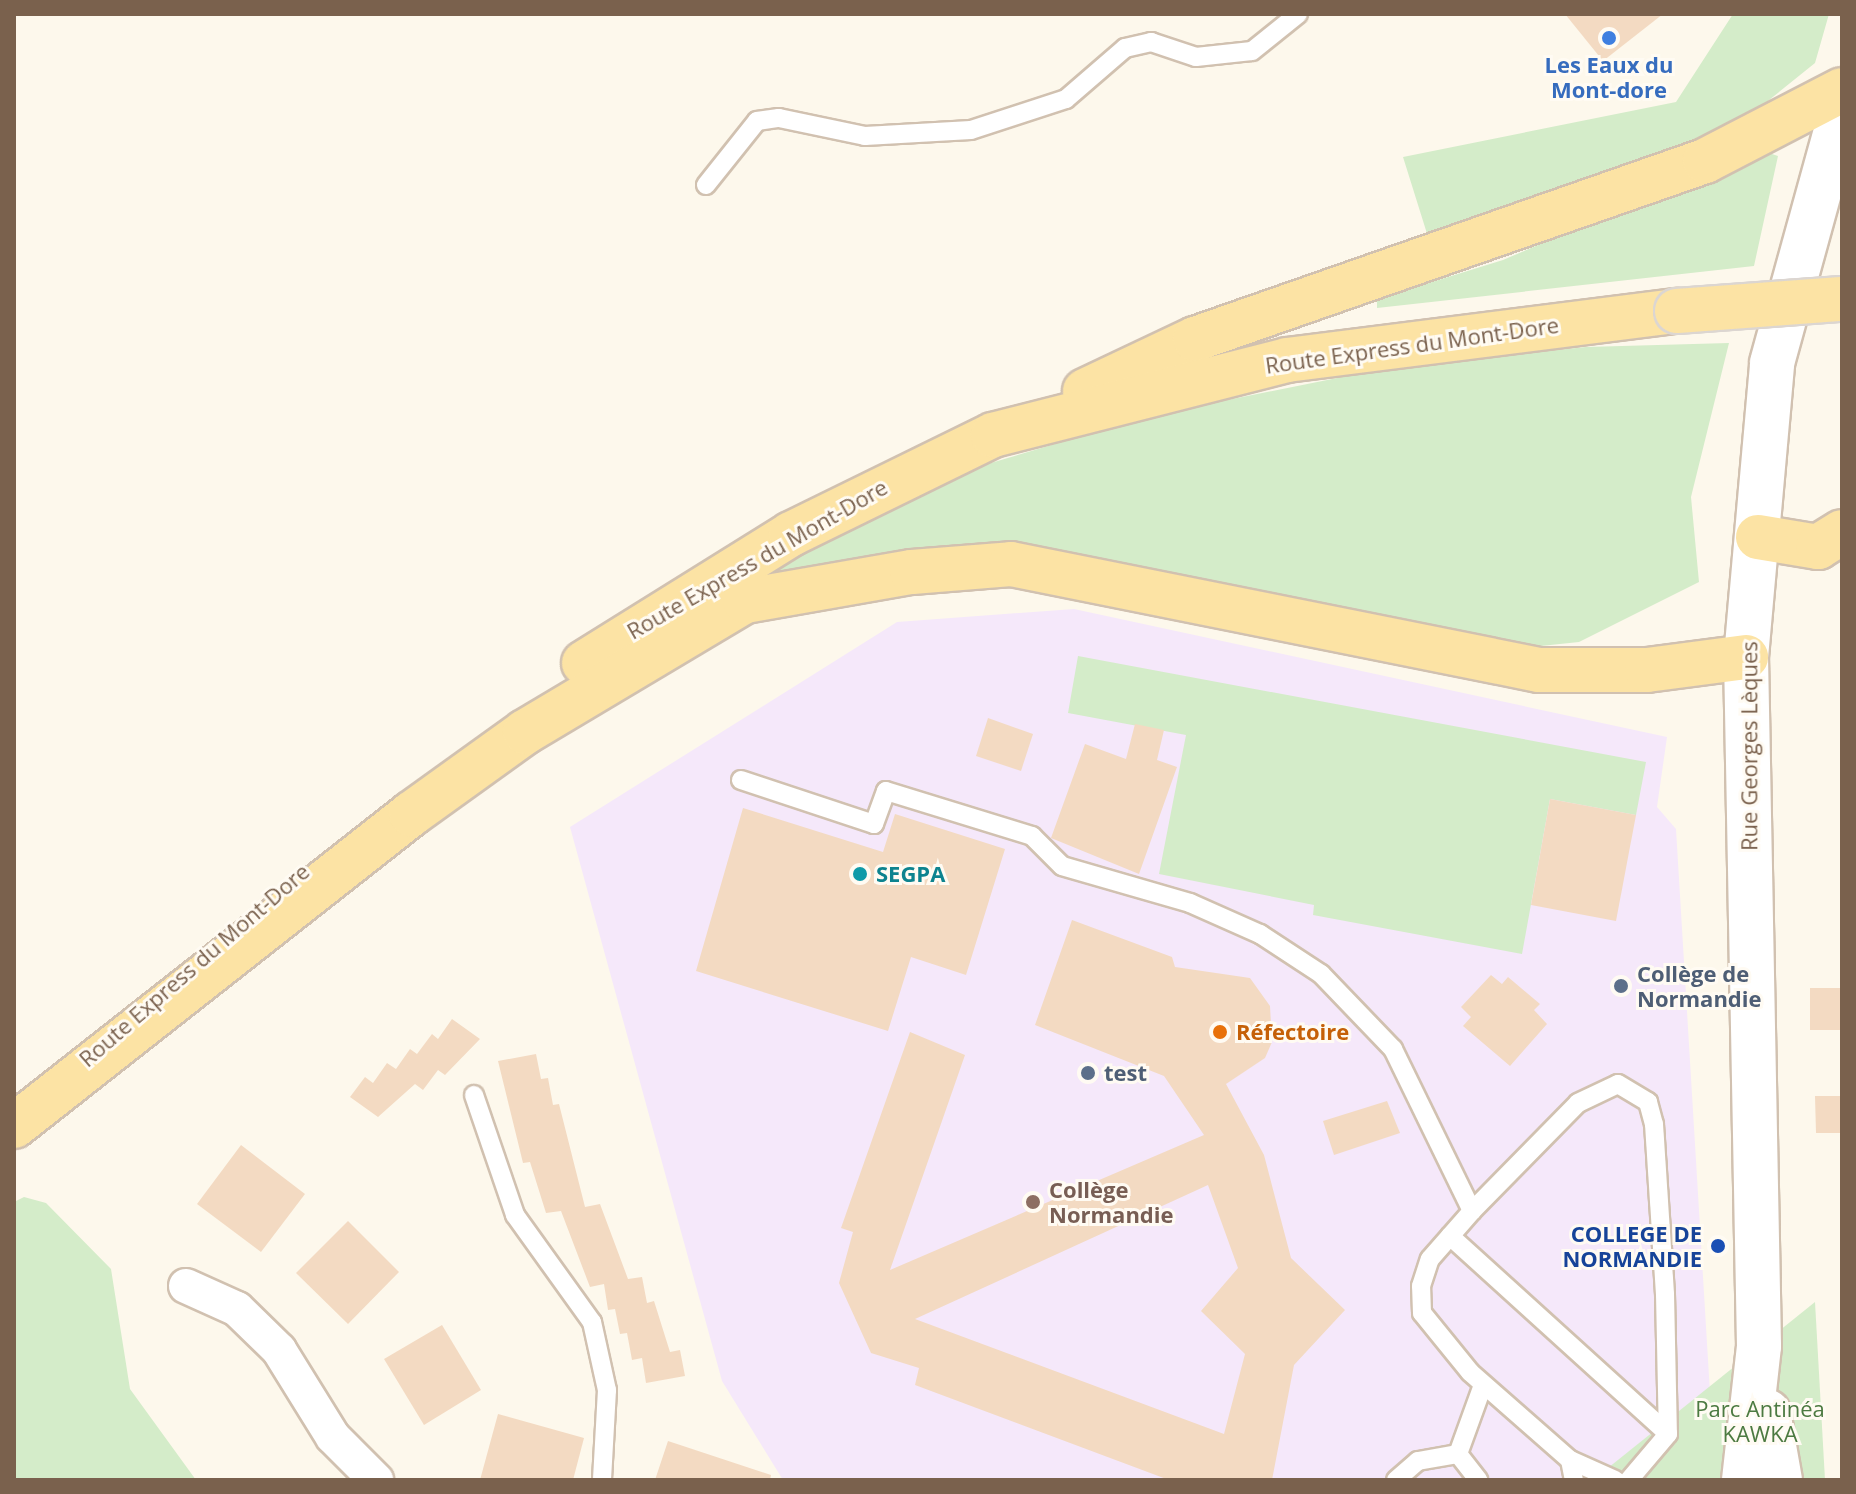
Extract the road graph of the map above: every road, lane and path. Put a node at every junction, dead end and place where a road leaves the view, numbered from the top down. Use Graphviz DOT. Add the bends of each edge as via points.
graph roads {
  1 [pos="1298,14"];
  2 [pos="1842,90"];
  3 [pos="1842,109"];
  4 [pos="706,185"];
  5 [pos="1842,299"];
  6 [pos="993,435"];
  7 [pos="1842,532"];
  8 [pos="1758,537"];
  9 [pos="1746,657"];
  10 [pos="741,780"];
  11 [pos="474,1095"];
  12 [pos="14,1125"];
  13 [pos="1472,1211"];
  14 [pos="1450,1236"];
  15 [pos="186,1286"];
  16 [pos="1759,1346"];
  17 [pos="1483,1385"];
  18 [pos="1668,1434"];
  19 [pos="1458,1454"];
  20 [pos="1570,1460"];
  21 [pos="376,1480"];
  22 [pos="602,1480"];
  23 [pos="1396,1480"];
  24 [pos="1478,1480"];
  25 [pos="1574,1480"];
  26 [pos="1615,1480"];
  27 [pos="1629,1480"];
  28 [pos="1744,1480"];
  29 [pos="1780,1480"];
  1 -- 4 [label="lane" via="1252,51 1196,57 1151,42 1125,48 1066,99 971,130 865,136 779,118 757,121"];
  2 -- 6 [label="main road" via="1705,161 1195,339"];
  3 -- 8 [label="main road, Rue Georges Lèques" via="1772,363"];
  5 -- 6 [label="main road, Route Express du Mont-Dore, bridge" via="1677,311 1287,360"];
  6 -- 12 [label="main road, Route Express du Mont-Dore" via="791,534 633,629 412,784 236,922"];
  7 -- 8 [label="main road" via="1818,547"];
  8 -- 9 [label="main road, Rue Georges Lèques"];
  9 -- 12 [label="main road" via="1647,670 1539,670 1011,564 912,572 745,601 525,732 411,814"];
  9 -- 16 [label="main road, Rue Georges Lèques"];
  10 -- 13 [label="lane" via="874,824 886,791 1032,836 1062,866 1190,903 1260,934 1321,974 1393,1049 1432,1115"];
  11 -- 22 [label="lane" via="515,1215 592,1322 607,1390"];
  13 -- 14 [label="lane"];
  13 -- 18 [label="lane" via="1595,1089 1618,1084 1648,1102 1665,1294"];
  14 -- 17 [label="lane" via="1430,1259 1422,1313"];
  14 -- 18 [label="lane"];
  15 -- 21 [label="street" via="237,1309 279,1350 333,1437"];
  16 -- 28 [label="main road, Rue Georges Lèques"];
  16 -- 29 [label="main road, Rue Georges Lèques"];
  17 -- 19 [label="lane"];
  17 -- 20 [label="lane"];
  18 -- 27 [label="lane"];
  19 -- 23 [label="lane" via="1418,1461"];
  19 -- 24 [label="lane"];
  20 -- 25 [label="lane"];
  20 -- 26 [label="lane"];
}
